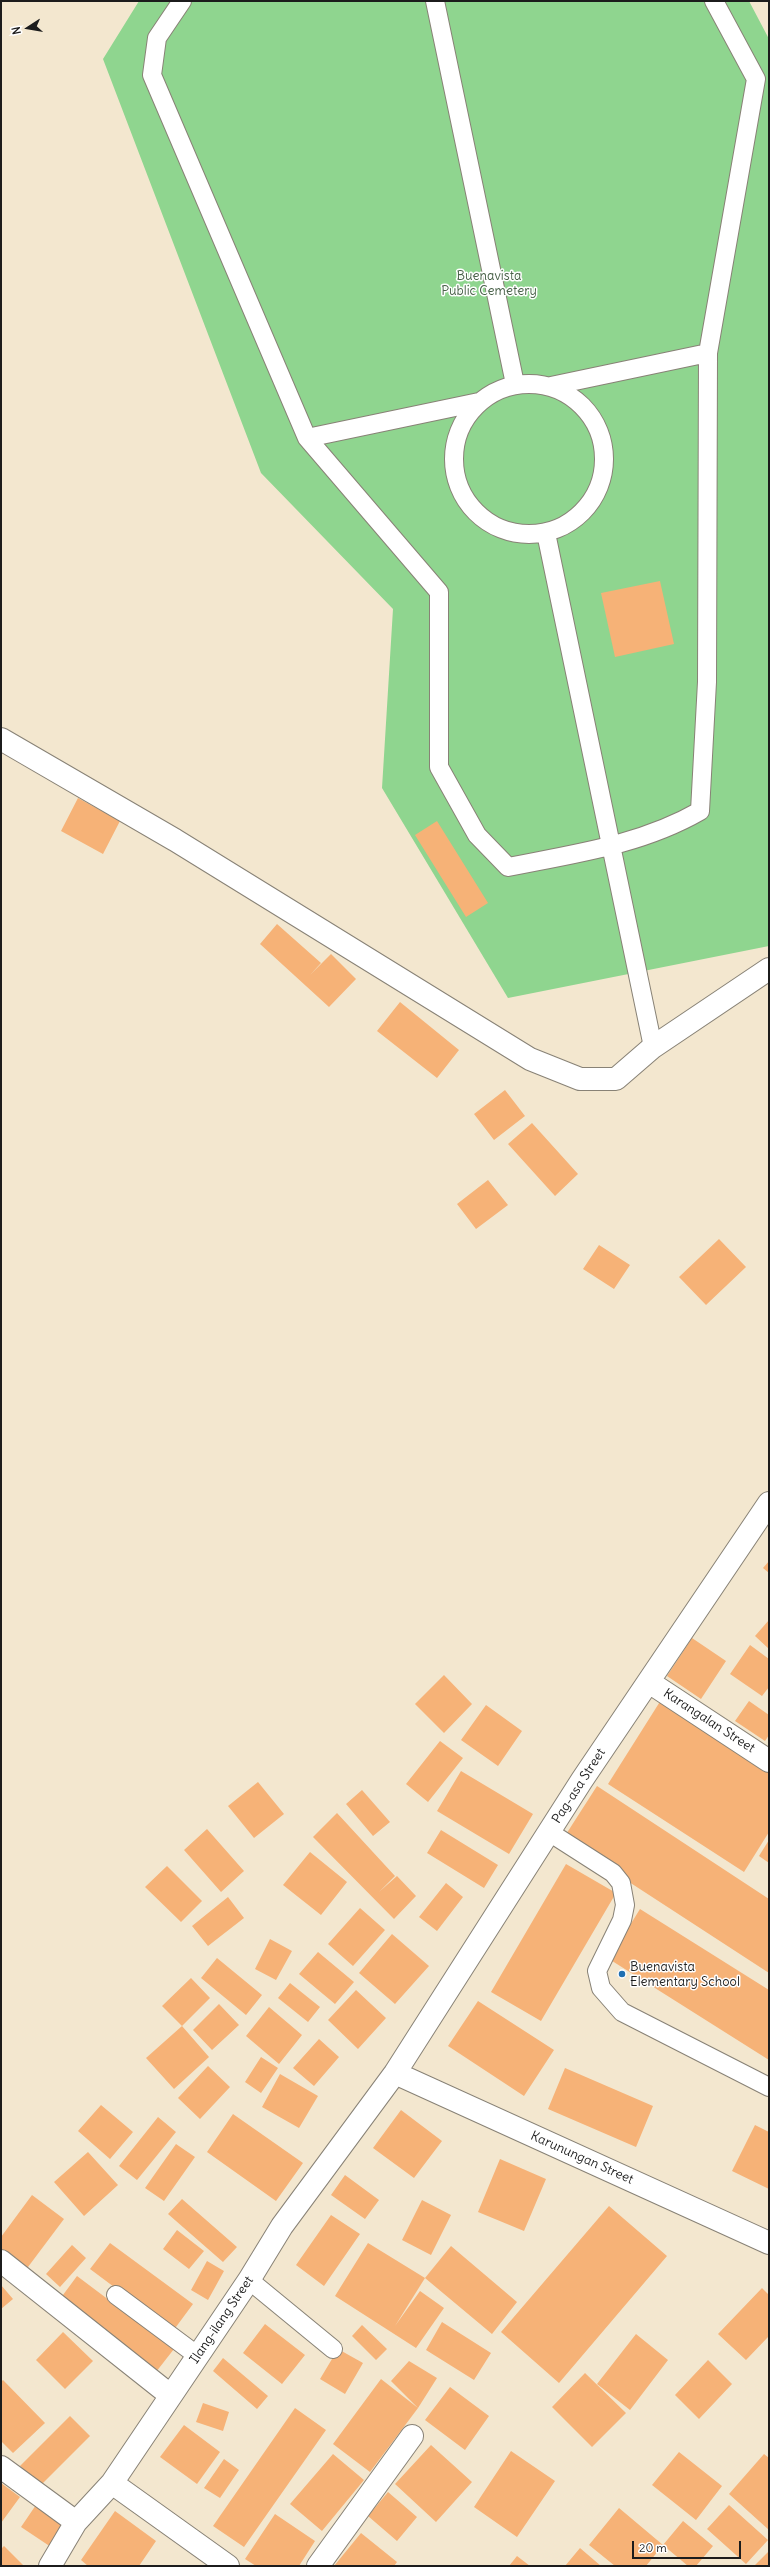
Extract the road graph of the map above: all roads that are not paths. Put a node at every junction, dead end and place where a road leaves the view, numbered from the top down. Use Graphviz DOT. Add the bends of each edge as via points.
graph roads {
  1 [pos="182,1"];
  2 [pos="435,1"];
  3 [pos="714,1"];
  4 [pos="708,354"];
  5 [pos="515,384"];
  6 [pos="551,386"];
  7 [pos="479,402"];
  8 [pos="307,438"];
  9 [pos="546,533"];
  10 [pos="1,739"];
  11 [pos="612,846"];
  12 [pos="769,969"];
  13 [pos="654,1047"];
  14 [pos="769,1502"];
  15 [pos="649,1682"];
  16 [pos="769,1760"];
  17 [pos="549,1832"];
  18 [pos="395,2073"];
  19 [pos="769,2087"];
  20 [pos="769,2243"];
  21 [pos="1,2261"];
  22 [pos="249,2280"];
  23 [pos="116,2295"];
  24 [pos="333,2349"];
  25 [pos="198,2356"];
  26 [pos="170,2395"];
  27 [pos="412,2436"];
  28 [pos="1,2467"];
  29 [pos="112,2483"];
  30 [pos="76,2522"];
  31 [pos="50,2566"];
  32 [pos="228,2566"];
  33 [pos="318,2566"];
  1 -- 8 [label="lane" via="157,38 152,75"];
  2 -- 5 [label="lane"];
  3 -- 4 [label="lane" via="756,79"];
  4 -- 6 [label="lane"];
  4 -- 11 [label="lane" via="707,682 700,811 676,825"];
  5 -- 6 [label="lane"];
  5 -- 7 [label="lane" via="496,390"];
  6 -- 9 [label="lane" via="574,397 591,415 601,437 604,461 600,486 588,507 569,523"];
  7 -- 8 [label="lane"];
  7 -- 9 [label="lane" via="464,421 455,444 454,469 462,493 477,513 497,528 522,534"];
  8 -- 11 [label="lane" via="439,592 439,767 477,835 508,867"];
  9 -- 11 [label="lane"];
  10 -- 13 [label="street" via="174,840 530,1058 580,1079 616,1080"];
  11 -- 13 [label="lane"];
  12 -- 13 [label="street"];
  14 -- 15 [label="street, Pag-asa Street"];
  15 -- 16 [label="street, Karangalan Street"];
  15 -- 17 [label="street, Pag-asa Street"];
  17 -- 18 [label="street, Pag-asa Street"];
  17 -- 19 [label="lane" via="613,1873 621,1883 625,1905 622,1920 597,1971 600,1988 622,2012"];
  18 -- 20 [label="street, Karunungan Street"];
  18 -- 22 [label="street, Ilang-ilang Street" via="282,2226"];
  21 -- 26 [label="street"];
  22 -- 24 [label="lane"];
  22 -- 25 [label="street, Ilang-ilang Street"];
  23 -- 25 [label="lane"];
  25 -- 26 [label="street, Ilang-ilang Street"];
  26 -- 29 [label="street, Ilang-ilang Street"];
  27 -- 33 [label="street"];
  28 -- 30 [label="street"];
  29 -- 30 [label="street, Ilang-ilang Street"];
  29 -- 32 [label="street"];
  30 -- 31 [label="street, Ilang-ilang Street"];
}
